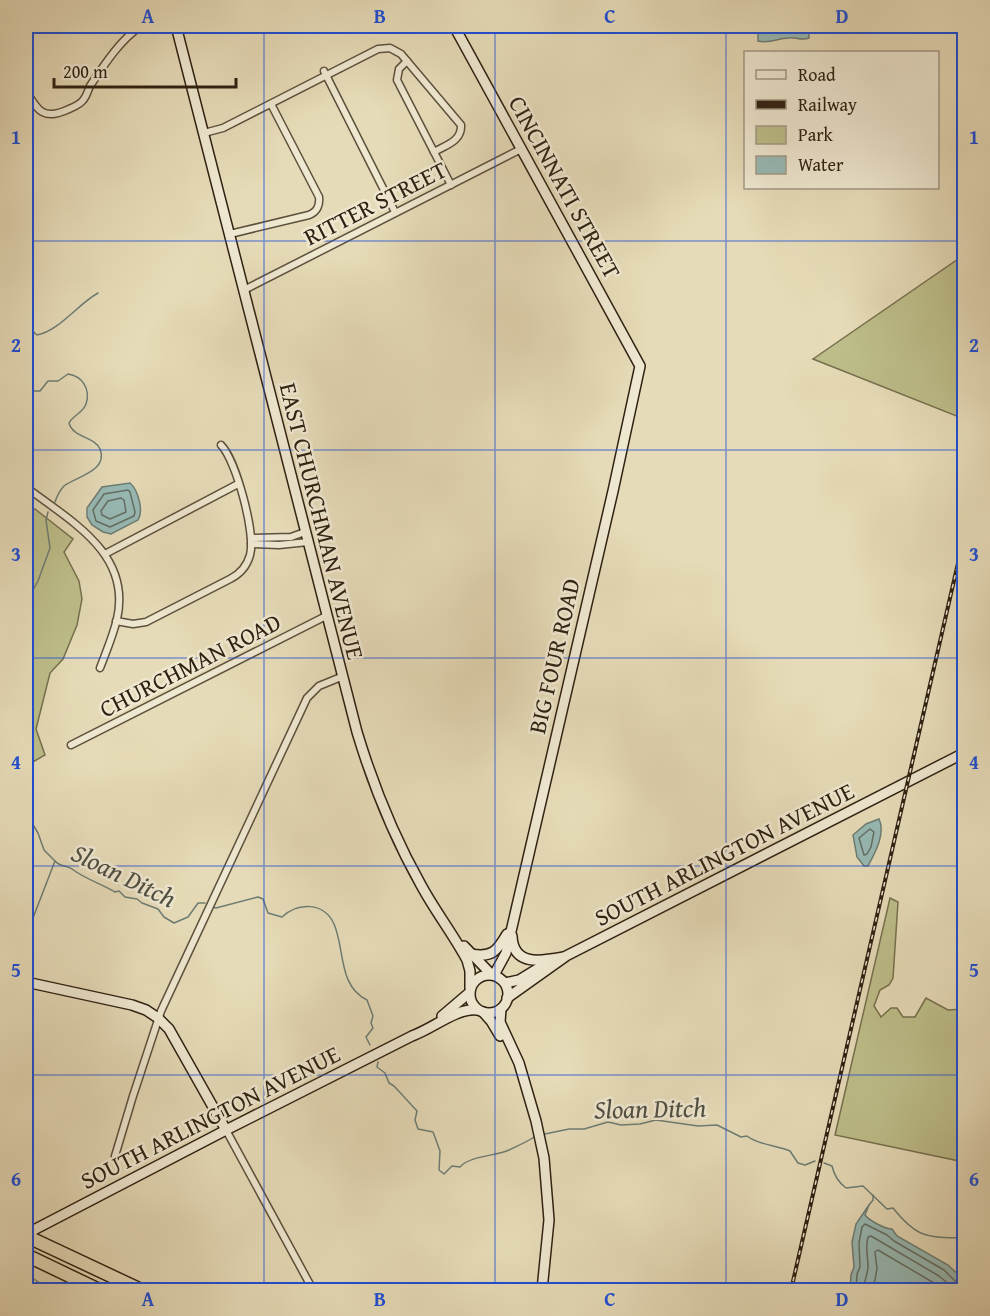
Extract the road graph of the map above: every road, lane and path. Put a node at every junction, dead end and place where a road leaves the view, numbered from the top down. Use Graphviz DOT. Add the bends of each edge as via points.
graph roads {
  1 [pos="141,26"];
  2 [pos="176,26"];
  3 [pos="454,26"];
  4 [pos="407,61"];
  5 [pos="325,74"];
  6 [pos="26,90"];
  7 [pos="270,104"];
  8 [pos="204,133"];
  9 [pos="521,149"];
  10 [pos="434,152"];
  11 [pos="451,185"];
  12 [pos="395,212"];
  13 [pos="230,234"];
  14 [pos="244,290"];
  15 [pos="640,368"];
  16 [pos="221,445"];
  17 [pos="238,484"];
  18 [pos="26,488"];
  19 [pos="305,532"];
  20 [pos="251,541"];
  21 [pos="308,542"];
  22 [pos="105,554"];
  23 [pos="326,616"];
  24 [pos="116,621"];
  25 [pos="100,668"];
  26 [pos="341,677"];
  27 [pos="70,745"];
  28 [pos="964,753"];
  29 [pos="431,904"];
  30 [pos="512,927"];
  31 [pos="506,952"];
  32 [pos="471,954"];
  33 [pos="566,956"];
  34 [pos="554,958"];
  35 [pos="493,975"];
  36 [pos="26,982"];
  37 [pos="504,982"];
  38 [pos="470,990"];
  39 [pos="507,998"];
  40 [pos="501,1009"];
  41 [pos="480,1011"];
  42 [pos="158,1018"];
  43 [pos="412,1036"];
  44 [pos="522,1078"];
  45 [pos="225,1130"];
  46 [pos="115,1156"];
  47 [pos="26,1235"];
  48 [pos="26,1255"];
  49 [pos="99,1290"];
  50 [pos="141,1290"];
  51 [pos="313,1290"];
  52 [pos="542,1290"];
  1 -- 6 [label="street" via="123,41 83,100 74,107 45,114 35,107"];
  2 -- 8 [label="street, EAST CHURCHMAN AVENUE"];
  3 -- 9 [label="street, CINCINNATI STREET"];
  4 -- 5 [label="street" via="395,50 382,48"];
  4 -- 10 [label="street" via="399,69 397,80"];
  4 -- 10 [label="street" via="461,125 457,139"];
  5 -- 7 [label="street"];
  5 -- 12 [label="street"];
  7 -- 8 [label="street" via="223,128"];
  7 -- 13 [label="street" via="319,197 318,208 309,215"];
  8 -- 13 [label="street, EAST CHURCHMAN AVENUE"];
  9 -- 11 [label="street, RITTER STREET"];
  9 -- 15 [label="street, CINCINNATI STREET"];
  10 -- 11 [label="street"];
  11 -- 12 [label="street, RITTER STREET"];
  12 -- 14 [label="street, RITTER STREET"];
  13 -- 14 [label="street, EAST CHURCHMAN AVENUE"];
  14 -- 19 [label="street, EAST CHURCHMAN AVENUE"];
  15 -- 30 [label="street, BIG FOUR ROAD"];
  16 -- 17 [label="street" via="233,463"];
  17 -- 20 [label="street"];
  17 -- 22 [label="street"];
  18 -- 22 [label="street" via="89,536"];
  19 -- 20 [label="street"];
  19 -- 21 [label="street, EAST CHURCHMAN AVENUE"];
  20 -- 21 [label="street" via="279,545"];
  20 -- 24 [label="street" via="248,561 230,579 146,622"];
  21 -- 23 [label="street, EAST CHURCHMAN AVENUE"];
  22 -- 24 [label="street" via="117,582"];
  23 -- 26 [label="street, EAST CHURCHMAN AVENUE"];
  23 -- 27 [label="street, CHURCHMAN ROAD"];
  24 -- 25 [label="street"];
  26 -- 29 [label="street" via="378,793"];
  26 -- 42 [label="street, EAST CHURCHMAN AVENUE" via="319,686 307,698"];
  28 -- 33 [label="street, SOUTH ARLINGTON AVENUE"];
  29 -- 32 [label="street"];
  29 -- 38 [label="street" via="467,960"];
  30 -- 31 [label="street, BIG FOUR ROAD"];
  30 -- 32 [label="street" via="492,954"];
  30 -- 34 [label="street" via="513,947 521,956 537,961"];
  31 -- 35 [label="street, BIG FOUR ROAD"];
  31 -- 37 [label="street, BIG FOUR ROAD"];
  32 -- 35 [label="street"];
  33 -- 34 [label="street"];
  33 -- 39 [label="street, SOUTH ARLINGTON AVENUE"];
  34 -- 37 [label="street" via="519,980"];
  35 -- 37 [label="street"];
  35 -- 38 [label="street" via="480,976"];
  36 -- 42 [label="street" via="136,1006"];
  37 -- 39 [label="street"];
  38 -- 41 [label="street" via="471,1002"];
  38 -- 43 [label="street, SOUTH ARLINGTON AVENUE" via="455,1006"];
  39 -- 40 [label="street"];
  40 -- 41 [label="street" via="492,1013"];
  40 -- 44 [label="street" via="500,1022"];
  41 -- 43 [label="street, SOUTH ARLINGTON AVENUE" via="461,1011"];
  41 -- 44 [label="street" via="491,1021"];
  42 -- 45 [label="street" via="175,1037"];
  42 -- 46 [label="street, EAST CHURCHMAN AVENUE"];
  43 -- 45 [label="street, SOUTH ARLINGTON AVENUE"];
  44 -- 52 [label="street" via="539,1131 547,1182 548,1254"];
  45 -- 47 [label="street, SOUTH ARLINGTON AVENUE"];
  45 -- 51 [label="street"];
  47 -- 50 [label="highway"];
  48 -- 49 [label="highway"];
}
